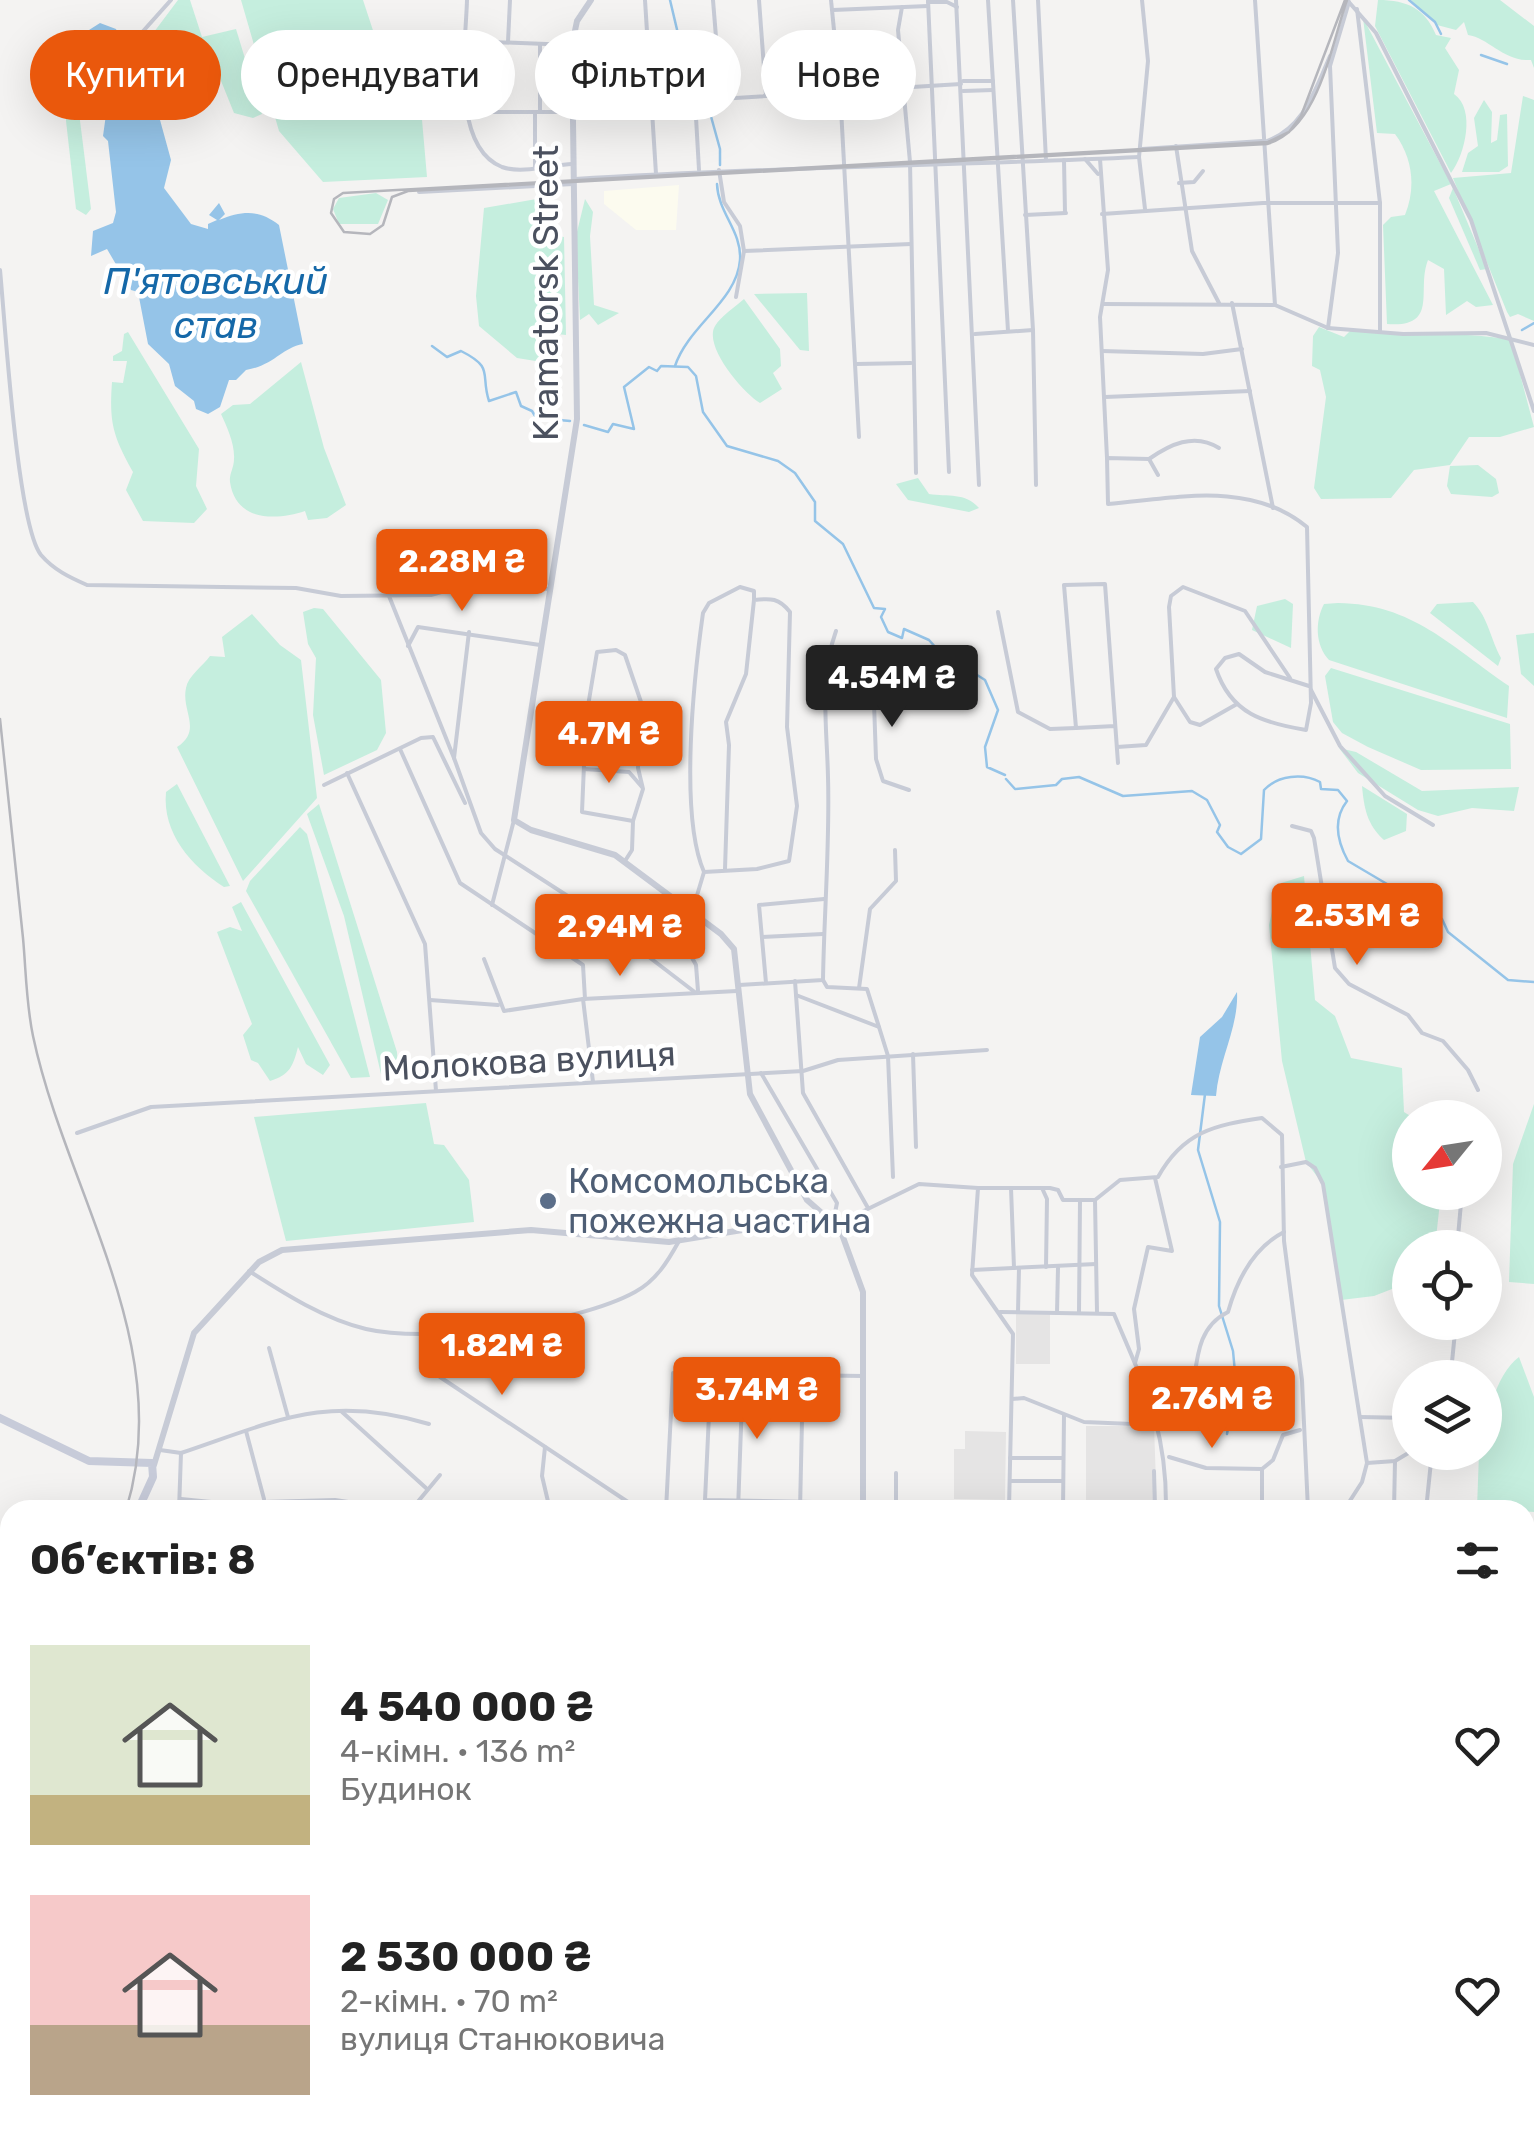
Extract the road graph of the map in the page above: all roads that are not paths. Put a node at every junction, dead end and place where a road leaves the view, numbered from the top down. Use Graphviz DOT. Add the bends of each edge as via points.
graph roads {
  1 [pos="467,0"];
  2 [pos="510,0"];
  3 [pos="645,0"];
  4 [pos="714,0"];
  5 [pos="759,0"];
  6 [pos="831,0"];
  7 [pos="956,0"];
  8 [pos="988,0"];
  9 [pos="1013,0"];
  10 [pos="1038,0"];
  11 [pos="1142,0"];
  12 [pos="1255,0"];
  13 [pos="1348,1"];
  14 [pos="167,2"];
  15 [pos="587,2"];
  16 [pos="928,3"];
  17 [pos="902,8"];
  18 [pos="956,8"];
  19 [pos="1358,9"];
  20 [pos="832,10"];
  21 [pos="144,30"];
  22 [pos="466,30"];
  23 [pos="509,30"];
  24 [pos="577,30"];
  25 [pos="647,30"];
  26 [pos="716,30"];
  27 [pos="761,30"];
  28 [pos="834,30"];
  29 [pos="898,30"];
  30 [pos="1332,50"];
  31 [pos="993,80"];
  32 [pos="961,83"];
  33 [pos="932,86"];
  34 [pos="916,87"];
  35 [pos="993,90"];
  36 [pos="963,91"];
  37 [pos="470,120"];
  38 [pos="538,120"];
  39 [pos="571,120"];
  40 [pos="652,120"];
  41 [pos="696,120"];
  42 [pos="842,120"];
  43 [pos="908,120"];
  44 [pos="1262,142"];
  45 [pos="1176,146"];
  46 [pos="1142,149"];
  47 [pos="1139,157"];
  48 [pos="1100,159"];
  49 [pos="1046,160"];
  50 [pos="1064,160"];
  51 [pos="1085,160"];
  52 [pos="1023,162"];
  53 [pos="996,163"];
  54 [pos="572,164"];
  55 [pos="964,164"];
  56 [pos="934,166"];
  57 [pos="535,167"];
  58 [pos="844,167"];
  59 [pos="910,167"];
  60 [pos="698,170"];
  61 [pos="719,170"];
  62 [pos="1203,172"];
  63 [pos="656,174"];
  64 [pos="1098,174"];
  65 [pos="572,182"];
  66 [pos="1179,183"];
  67 [pos="419,192"];
  68 [pos="1338,201"];
  69 [pos="1380,202"];
  70 [pos="1268,206"];
  71 [pos="1186,208"];
  72 [pos="1145,209"];
  73 [pos="1102,214"];
  74 [pos="1025,215"];
  75 [pos="911,244"];
  76 [pos="848,246"];
  77 [pos="744,250"];
  78 [pos="0,270"];
  79 [pos="736,297"];
  80 [pos="1218,303"];
  81 [pos="1232,303"];
  82 [pos="1101,304"];
  83 [pos="1274,305"];
  84 [pos="1328,328"];
  85 [pos="1033,330"];
  86 [pos="1008,332"];
  87 [pos="1380,332"];
  88 [pos="975,334"];
  89 [pos="1512,338"];
  90 [pos="1534,345"];
  91 [pos="1242,349"];
  92 [pos="1102,351"];
  93 [pos="856,364"];
  94 [pos="912,364"];
  95 [pos="1250,391"];
  96 [pos="1105,398"];
  97 [pos="1534,411"];
  98 [pos="859,437"];
  99 [pos="1218,448"];
  100 [pos="1107,458"];
  101 [pos="1149,459"];
  102 [pos="949,472"];
  103 [pos="916,474"];
  104 [pos="1158,475"];
  105 [pos="979,485"];
  106 [pos="1036,485"];
  107 [pos="1273,508"];
  108 [pos="551,589"];
  109 [pos="389,596"];
  110 [pos="754,600"];
  111 [pos="998,612"];
  112 [pos="836,630"];
  113 [pos="469,632"];
  114 [pos="542,645"];
  115 [pos="408,646"];
  116 [pos="873,675"];
  117 [pos="1291,679"];
  118 [pos="1309,686"];
  119 [pos="1174,697"];
  120 [pos="1238,704"];
  121 [pos="1115,726"];
  122 [pos="1076,728"];
  123 [pos="1117,747"];
  124 [pos="400,749"];
  125 [pos="454,758"];
  126 [pos="1118,762"];
  127 [pos="584,768"];
  128 [pos="347,773"];
  129 [pos="324,785"];
  130 [pos="643,788"];
  131 [pos="909,790"];
  132 [pos="468,805"];
  133 [pos="514,820"];
  134 [pos="633,821"];
  135 [pos="1292,826"];
  136 [pos="1433,826"];
  137 [pos="896,850"];
  138 [pos="507,857"];
  139 [pos="625,861"];
  140 [pos="725,869"];
  141 [pos="704,872"];
  142 [pos="824,899"];
  143 [pos="492,905"];
  144 [pos="695,915"];
  145 [pos="824,934"];
  146 [pos="762,937"];
  147 [pos="484,959"];
  148 [pos="823,980"];
  149 [pos="795,981"];
  150 [pos="766,983"];
  151 [pos="739,988"];
  152 [pos="859,988"];
  153 [pos="697,993"];
  154 [pos="796,995"];
  155 [pos="584,999"];
  156 [pos="430,1000"];
  157 [pos="498,1005"];
  158 [pos="879,1027"];
  159 [pos="987,1050"];
  160 [pos="914,1054"];
  161 [pos="888,1056"];
  162 [pos="803,1071"];
  163 [pos="761,1073"];
  164 [pos="746,1074"];
  165 [pos="593,1082"];
  166 [pos="1478,1090"];
  167 [pos="436,1091"];
  168 [pos="77,1133"];
  169 [pos="916,1147"];
  170 [pos="1281,1168"];
  171 [pos="893,1176"];
  172 [pos="1155,1178"];
  173 [pos="1012,1187"];
  174 [pos="978,1188"];
  175 [pos="1042,1188"];
  176 [pos="806,1200"];
  177 [pos="1080,1200"];
  178 [pos="1095,1200"];
  179 [pos="868,1210"];
  180 [pos="796,1222"];
  181 [pos="835,1223"];
  182 [pos="1284,1232"];
  183 [pos="679,1241"];
  184 [pos="1096,1264"];
  185 [pos="1080,1265"];
  186 [pos="1058,1266"];
  187 [pos="1046,1267"];
  188 [pos="1016,1268"];
  189 [pos="972,1270"];
  190 [pos="250,1272"];
  191 [pos="1000,1312"];
  192 [pos="1018,1312"];
  193 [pos="1058,1313"];
  194 [pos="1079,1313"];
  195 [pos="1098,1314"];
  196 [pos="269,1348"];
  197 [pos="1135,1363"];
  198 [pos="711,1372"];
  199 [pos="743,1372"];
  200 [pos="803,1374"];
  201 [pos="864,1376"];
  202 [pos="440,1377"];
  203 [pos="1012,1398"];
  204 [pos="340,1410"];
  205 [pos="1064,1414"];
  206 [pos="288,1417"];
  207 [pos="1360,1417"];
  208 [pos="0,1418"];
  209 [pos="1392,1418"];
  210 [pos="1158,1423"];
  211 [pos="429,1424"];
  212 [pos="1301,1430"];
  213 [pos="246,1431"];
  214 [pos="545,1448"];
  215 [pos="160,1450"];
  216 [pos="182,1453"];
  217 [pos="1167,1457"];
  218 [pos="1010,1458"];
  219 [pos="1063,1458"];
  220 [pos="1392,1461"];
  221 [pos="142,1462"];
  222 [pos="1367,1463"];
  223 [pos="154,1465"];
  224 [pos="1262,1469"];
  225 [pos="1395,1470"];
  226 [pos="1430,1470"];
  227 [pos="1154,1471"];
  228 [pos="896,1473"];
  229 [pos="440,1476"];
  230 [pos="1063,1481"];
  231 [pos="1010,1482"];
  232 [pos="426,1488"];
  233 [pos="181,1499"];
  234 [pos="142,1500"];
  235 [pos="264,1500"];
  236 [pos="334,1500"];
  237 [pos="417,1500"];
  238 [pos="548,1500"];
  239 [pos="625,1500"];
  240 [pos="667,1500"];
  241 [pos="706,1500"];
  242 [pos="738,1500"];
  243 [pos="800,1500"];
  244 [pos="863,1500"];
  245 [pos="896,1500"];
  246 [pos="1010,1500"];
  247 [pos="1063,1500"];
  248 [pos="1155,1500"];
  249 [pos="1166,1500"];
  250 [pos="1262,1500"];
  251 [pos="1308,1500"];
  252 [pos="1350,1500"];
  253 [pos="1394,1500"];
  254 [pos="1427,1500"];
  1 -- 22 [label="street"];
  2 -- 23 [label="street"];
  3 -- 25 [label="street"];
  4 -- 26 [label="street"];
  5 -- 27 [label="street"];
  6 -- 20 [label="street"];
  7 -- 18 [label="street"];
  8 -- 31 [label="street"];
  9 -- 52 [label="street"];
  10 -- 49 [label="street"];
  11 -- 46 [label="street" via="1148,60"];
  12 -- 44 [label="street"];
  13 -- 19 [label="street"];
  13 -- 30 [label="street"];
  14 -- 21 [label="street"];
  15 -- 24 [label="street, Kramatorsk Street"];
  16 -- 17 [label="street"];
  16 -- 18 [label="street"];
  16 -- 33 [label="street"];
  17 -- 20 [label="street"];
  17 -- 29 [label="street"];
  18 -- 32 [label="street"];
  19 -- 69 [label="street"];
  19 -- 89 [label="street" via="1471,220"];
  20 -- 28 [label="street"];
  30 -- 44 [label="street" via="1306,110 1290,130"];
  30 -- 68 [label="street"];
  31 -- 32 [label="street"];
  31 -- 35 [label="street"];
  32 -- 33 [label="street"];
  32 -- 36 [label="street"];
  33 -- 34 [label="street"];
  33 -- 56 [label="street"];
  35 -- 36 [label="street"];
  35 -- 53 [label="street"];
  36 -- 55 [label="street"];
  37 -- 57 [label="street" via="488,156 504,167"];
  38 -- 57 [label="street"];
  39 -- 54 [label="street, Kramatorsk Street"];
  40 -- 63 [label="street"];
  41 -- 60 [label="street"];
  42 -- 58 [label="street"];
  43 -- 59 [label="street"];
  44 -- 45 [label="street"];
  44 -- 70 [label="street"];
  45 -- 46 [label="street"];
  45 -- 66 [label="street"];
  46 -- 47 [label="street"];
  47 -- 48 [label="street"];
  47 -- 72 [label="street"];
  48 -- 51 [label="street"];
  48 -- 64 [label="street"];
  49 -- 50 [label="street"];
  49 -- 52 [label="street"];
  50 -- 51 [label="street"];
  50 -- 74 [label="street" via="1066,213"];
  51 -- 64 [label="street"];
  52 -- 53 [label="street"];
  52 -- 74 [label="street"];
  53 -- 55 [label="street"];
  53 -- 86 [label="street"];
  54 -- 57 [label="street"];
  54 -- 65 [label="street, Kramatorsk Street"];
  55 -- 56 [label="street"];
  55 -- 88 [label="street"];
  56 -- 59 [label="street"];
  56 -- 102 [label="street"];
  58 -- 59 [label="street"];
  58 -- 61 [label="street"];
  58 -- 76 [label="street"];
  59 -- 75 [label="street"];
  60 -- 61 [label="street"];
  60 -- 63 [label="street"];
  61 -- 77 [label="street"];
  62 -- 66 [label="street" via="1194,182"];
  63 -- 65 [label="street"];
  64 -- 73 [label="street"];
  65 -- 67 [label="street"];
  65 -- 108 [label="street, Kramatorsk Street" via="578,408"];
  66 -- 71 [label="street"];
  68 -- 69 [label="street"];
  68 -- 70 [label="street"];
  68 -- 84 [label="street"];
  69 -- 87 [label="street"];
  70 -- 71 [label="street"];
  70 -- 83 [label="street"];
  71 -- 72 [label="street"];
  71 -- 80 [label="street" via="1197,268"];
  72 -- 73 [label="street"];
  73 -- 82 [label="street" via="1108,281"];
  74 -- 85 [label="street"];
  75 -- 76 [label="street"];
  75 -- 94 [label="street"];
  76 -- 77 [label="street"];
  76 -- 93 [label="street"];
  77 -- 79 [label="street"];
  78 -- 109 [label="street" via="25,511 40,554 60,573 87,584"];
  80 -- 81 [label="street"];
  80 -- 82 [label="street"];
  81 -- 83 [label="street"];
  81 -- 91 [label="street"];
  82 -- 92 [label="street"];
  83 -- 84 [label="street"];
  84 -- 87 [label="street"];
  85 -- 86 [label="street"];
  85 -- 106 [label="street"];
  86 -- 88 [label="street"];
  87 -- 89 [label="street"];
  88 -- 105 [label="street"];
  89 -- 90 [label="street"];
  89 -- 97 [label="street"];
  91 -- 92 [label="street"];
  91 -- 95 [label="street"];
  92 -- 96 [label="street"];
  93 -- 94 [label="street"];
  93 -- 98 [label="street"];
  94 -- 103 [label="street"];
  95 -- 96 [label="street"];
  95 -- 107 [label="street"];
  96 -- 100 [label="street"];
  99 -- 101 [label="street" via="1174,441"];
  100 -- 101 [label="street"];
  100 -- 107 [label="street" via="1108,504 1246,496"];
  101 -- 104 [label="street"];
  107 -- 118 [label="street" via="1307,527"];
  108 -- 109 [label="street" via="462,586"];
  108 -- 114 [label="street, Kramatorsk Street"];
  109 -- 115 [label="street"];
  110 -- 140 [label="street" via="746,674 726,722"];
  110 -- 140 [label="street" via="782,601 790,612 787,727 797,806 784,864"];
  110 -- 141 [label="street" via="754,591 740,587 703,614 692,776 695,852"];
  111 -- 122 [label="street" via="1018,712 1050,729"];
  112 -- 142 [label="street" via="824,731"];
  113 -- 114 [label="street"];
  113 -- 115 [label="street" via="418,626"];
  113 -- 125 [label="street"];
  114 -- 133 [label="street, Kramatorsk Street"];
  115 -- 125 [label="street"];
  116 -- 131 [label="street" via="876,759 883,781"];
  117 -- 118 [label="street"];
  117 -- 119 [label="street" via="1245,611 1183,586 1169,607"];
  117 -- 120 [label="street" via="1239,654 1225,658 1216,669"];
  118 -- 120 [label="street" via="1306,730 1254,720"];
  118 -- 136 [label="street" via="1340,746 1385,796"];
  119 -- 120 [label="street" via="1190,722 1200,725"];
  119 -- 123 [label="street" via="1146,745"];
  121 -- 122 [label="street"];
  121 -- 122 [label="street" via="1105,584 1064,584"];
  121 -- 123 [label="street"];
  123 -- 126 [label="street"];
  124 -- 128 [label="street"];
  124 -- 132 [label="street" via="433,737"];
  124 -- 143 [label="street" via="452,873"];
  125 -- 132 [label="street"];
  127 -- 130 [label="street" via="629,772"];
  127 -- 130 [label="street" via="597,652 616,650 631,665 641,702"];
  127 -- 134 [label="street" via="582,812"];
  128 -- 129 [label="street"];
  128 -- 156 [label="street" via="422,935"];
  130 -- 134 [label="street"];
  132 -- 138 [label="street" via="480,833"];
  133 -- 138 [label="street"];
  133 -- 139 [label="street"];
  134 -- 139 [label="street"];
  135 -- 166 [label="street" via="1314,838 1335,968 1349,984 1442,1042"];
  137 -- 152 [label="street" via="894,887 870,910"];
  138 -- 143 [label="street"];
  138 -- 153 [label="street"];
  139 -- 144 [label="street"];
  140 -- 141 [label="street"];
  141 -- 144 [label="street"];
  142 -- 145 [label="street"];
  142 -- 146 [label="street" via="759,904"];
  143 -- 155 [label="street" via="583,965"];
  144 -- 151 [label="street" via="734,949"];
  144 -- 153 [label="street" via="685,945 700,984"];
  145 -- 146 [label="street"];
  145 -- 148 [label="street"];
  146 -- 150 [label="street"];
  147 -- 157 [label="street"];
  148 -- 149 [label="street"];
  148 -- 152 [label="street" via="827,987"];
  149 -- 150 [label="street"];
  149 -- 154 [label="street"];
  150 -- 151 [label="street"];
  151 -- 153 [label="street"];
  151 -- 164 [label="street"];
  152 -- 158 [label="street" via="867,990"];
  153 -- 155 [label="street"];
  154 -- 158 [label="street"];
  154 -- 162 [label="street"];
  155 -- 157 [label="street" via="504,1011"];
  155 -- 165 [label="street"];
  156 -- 157 [label="street"];
  156 -- 167 [label="street"];
  158 -- 161 [label="street"];
  159 -- 160 [label="street, Молокова вулиця"];
  160 -- 161 [label="street, Молокова вулиця"];
  160 -- 169 [label="street"];
  161 -- 162 [label="street, Молокова вулиця"];
  161 -- 171 [label="street"];
  162 -- 163 [label="street, Молокова вулиця"];
  162 -- 179 [label="street" via="806,1100"];
  163 -- 164 [label="street, Молокова вулиця"];
  163 -- 181 [label="street" via="837,1203"];
  164 -- 165 [label="street, Молокова вулиця"];
  164 -- 176 [label="street" via="753,1102"];
  165 -- 167 [label="street, Молокова вулиця"];
  167 -- 168 [label="street, Молокова вулиця" via="151,1107"];
  170 -- 172 [label="street" via="1282,1136 1262,1118 1197,1132"];
  170 -- 182 [label="street"];
  170 -- 207 [label="street" via="1306,1162 1323,1184"];
  172 -- 178 [label="street" via="1120,1180"];
  172 -- 197 [label="street" via="1172,1251 1148,1247 1134,1310"];
  173 -- 174 [label="street"];
  173 -- 175 [label="street"];
  173 -- 188 [label="street"];
  174 -- 179 [label="street" via="919,1184"];
  174 -- 189 [label="street"];
  175 -- 177 [label="street"];
  175 -- 187 [label="street"];
  176 -- 180 [label="street"];
  176 -- 181 [label="street"];
  177 -- 178 [label="street"];
  177 -- 185 [label="street"];
  178 -- 184 [label="street"];
  179 -- 181 [label="street"];
  180 -- 181 [label="street"];
  180 -- 183 [label="street"];
  181 -- 201 [label="street" via="863,1292"];
  182 -- 210 [label="street" via="1237,1280 1228,1312 1215,1318 1195,1358 1188,1414 1180,1426"];
  182 -- 212 [label="street" via="1302,1380"];
  183 -- 190 [label="street" via="531,1230 282,1250"];
  183 -- 190 [label="street" via="639,1290 587,1311 424,1335 358,1327"];
  184 -- 185 [label="street"];
  184 -- 195 [label="street"];
  185 -- 186 [label="street"];
  185 -- 194 [label="street"];
  186 -- 187 [label="street"];
  186 -- 193 [label="street"];
  187 -- 188 [label="street"];
  188 -- 189 [label="street"];
  188 -- 192 [label="street"];
  189 -- 191 [label="street"];
  190 -- 215 [label="street" via="194,1333"];
  191 -- 192 [label="street"];
  191 -- 203 [label="street" via="1013,1334"];
  192 -- 193 [label="street"];
  193 -- 194 [label="street"];
  194 -- 195 [label="street"];
  195 -- 197 [label="street" via="1114,1314"];
  196 -- 206 [label="street"];
  197 -- 210 [label="street"];
  198 -- 199 [label="street"];
  198 -- 240 [label="street" via="673,1373"];
  198 -- 241 [label="street"];
  199 -- 200 [label="street"];
  199 -- 242 [label="street"];
  200 -- 201 [label="street"];
  200 -- 243 [label="street"];
  201 -- 244 [label="street"];
  202 -- 214 [label="street"];
  203 -- 205 [label="street"];
  203 -- 218 [label="street"];
  204 -- 206 [label="street"];
  204 -- 211 [label="street" via="389,1411"];
  204 -- 232 [label="street"];
  205 -- 210 [label="street" via="1084,1422"];
  205 -- 219 [label="street"];
  206 -- 213 [label="street"];
  207 -- 209 [label="street"];
  207 -- 222 [label="street"];
  208 -- 221 [label="main road" via="89,1461"];
  210 -- 217 [label="street"];
  212 -- 224 [label="street" via="1283,1435"];
  212 -- 251 [label="street"];
  213 -- 216 [label="street"];
  213 -- 235 [label="street"];
  214 -- 238 [label="street"];
  214 -- 239 [label="street"];
  215 -- 216 [label="street"];
  215 -- 221 [label="street"];
  215 -- 223 [label="street"];
  216 -- 233 [label="street"];
  217 -- 224 [label="street" via="1206,1468"];
  217 -- 249 [label="street"];
  218 -- 219 [label="street"];
  218 -- 231 [label="street"];
  219 -- 230 [label="street"];
  220 -- 222 [label="street"];
  221 -- 223 [label="main road"];
  222 -- 252 [label="street"];
  223 -- 234 [label="main road"];
  224 -- 250 [label="street"];
  225 -- 253 [label="street"];
  226 -- 254 [label="street"];
  227 -- 248 [label="street"];
  228 -- 245 [label="street"];
  229 -- 232 [label="street"];
  230 -- 231 [label="street"];
  230 -- 247 [label="street"];
  231 -- 246 [label="street"];
  232 -- 237 [label="street"];
  233 -- 235 [label="street"];
  235 -- 236 [label="street"];
}
